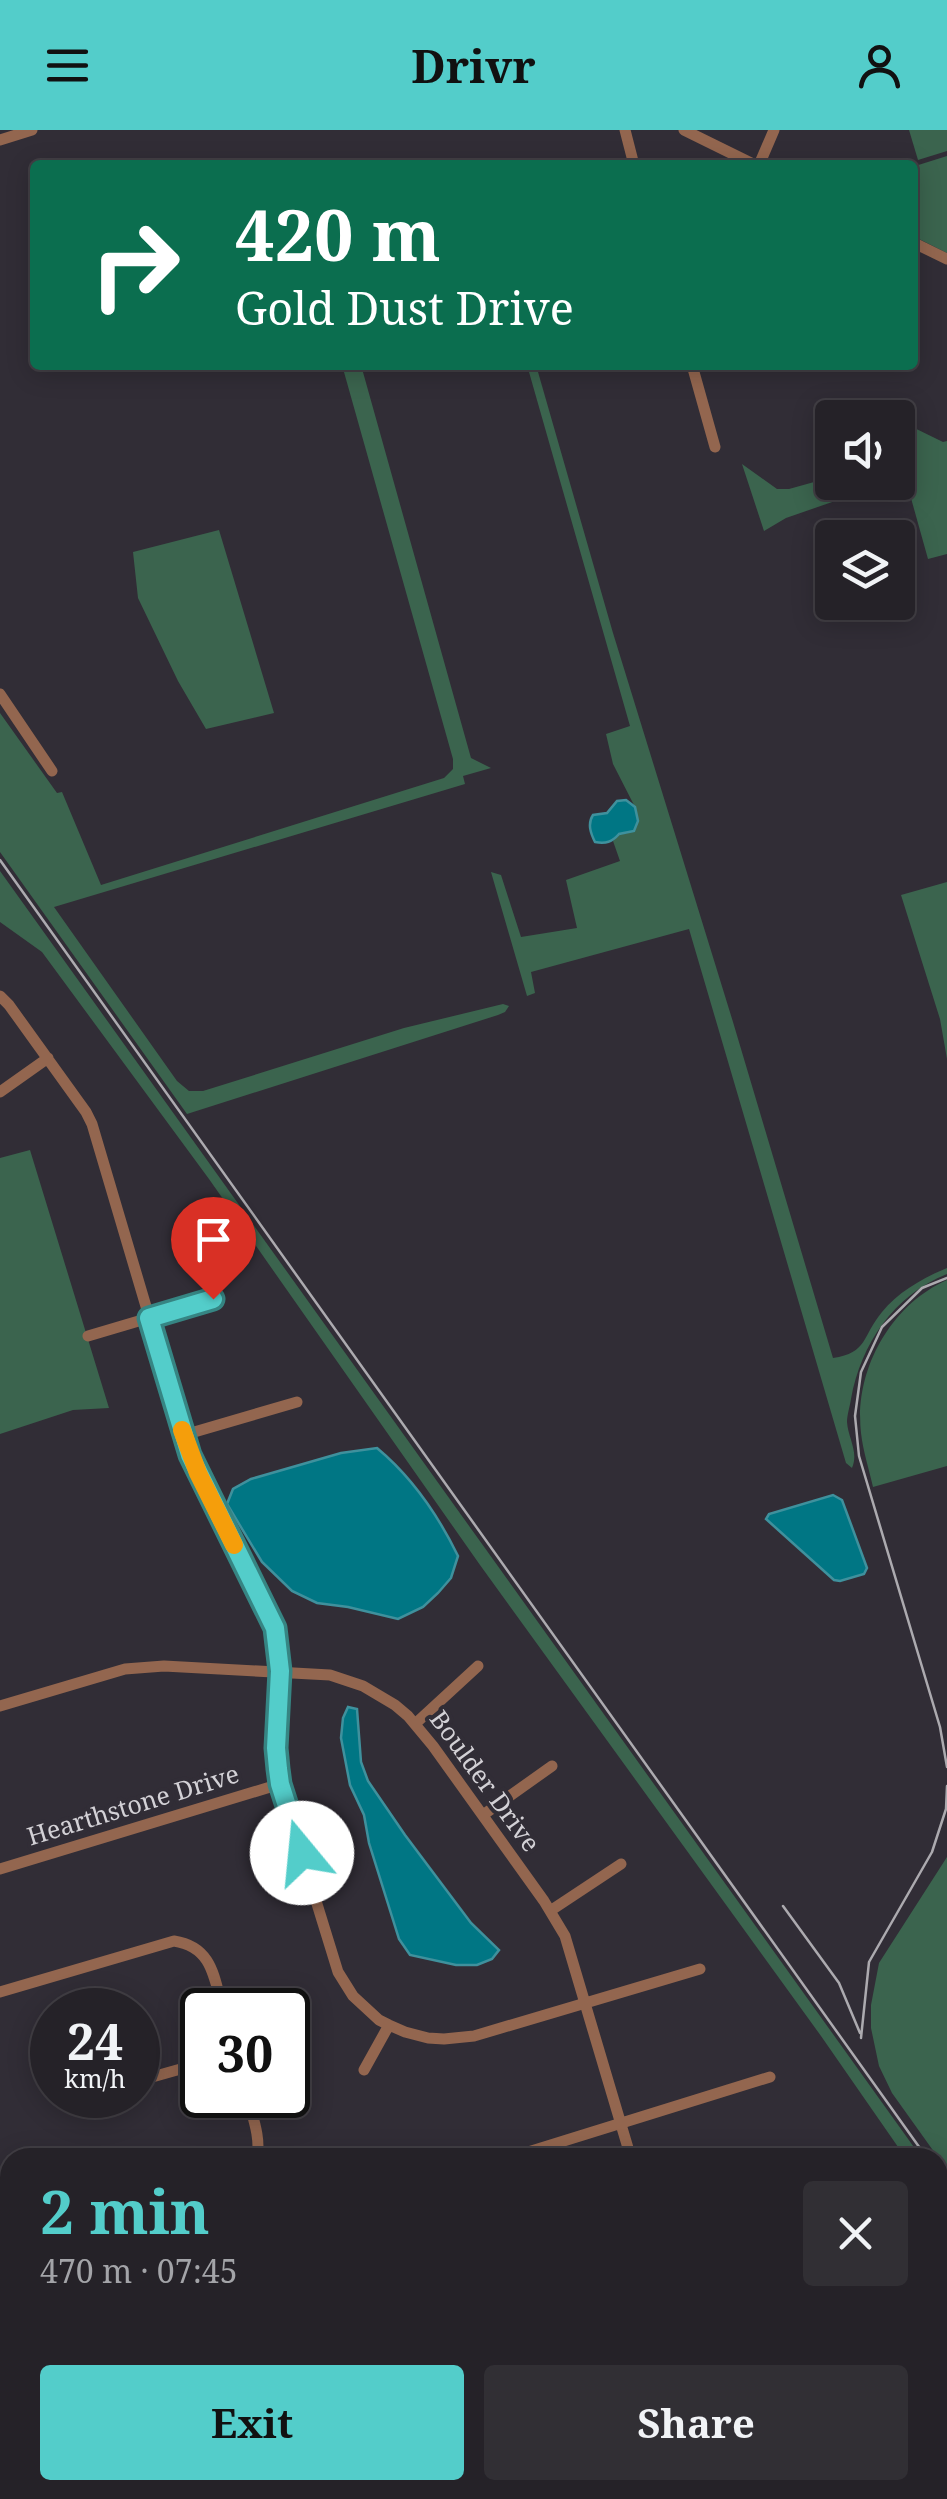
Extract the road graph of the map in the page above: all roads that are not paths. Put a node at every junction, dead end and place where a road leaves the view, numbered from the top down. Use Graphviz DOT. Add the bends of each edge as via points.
graph roads {
  1 [pos="32,130"];
  2 [pos="625,130"];
  3 [pos="684,130"];
  4 [pos="774,130"];
  5 [pos="0,140"];
  6 [pos="633,160"];
  7 [pos="747,160"];
  8 [pos="759,160"];
  9 [pos="918,245"];
  10 [pos="947,259"];
  11 [pos="693,370"];
  12 [pos="716,446"];
  13 [pos="0,694"];
  14 [pos="52,771"];
  15 [pos="0,996"];
  16 [pos="48,1058"];
  17 [pos="0,1092"];
  18 [pos="213,1299"];
  19 [pos="149,1318"];
  20 [pos="88,1336"];
  21 [pos="297,1402"];
  22 [pos="184,1436"];
  23 [pos="478,1666"];
  24 [pos="280,1671"];
  25 [pos="0,1706"];
  26 [pos="415,1724"];
  27 [pos="552,1766"];
  28 [pos="280,1784"];
  29 [pos="483,1816"];
  30 [pos="621,1864"];
  31 [pos="0,1868"];
  32 [pos="550,1911"];
  33 [pos="700,1969"];
  34 [pos="217,1988"];
  35 [pos="0,1992"];
  36 [pos="586,2003"];
  37 [pos="389,2024"];
  38 [pos="364,2070"];
  39 [pos="770,2077"];
  40 [pos="253,2118"];
  41 [pos="621,2122"];
  42 [pos="258,2148"];
  43 [pos="540,2148"];
  44 [pos="628,2148"];
  1 -- 5 [label="street"];
  2 -- 6 [label="street"];
  3 -- 7 [label="street"];
  4 -- 8 [label="street"];
  9 -- 10 [label="street"];
  11 -- 12 [label="street"];
  13 -- 14 [label="street"];
  15 -- 16 [label="street"];
  16 -- 17 [label="street"];
  16 -- 19 [label="street" via="92,1124"];
  18 -- 19 [label="street"];
  19 -- 20 [label="street"];
  19 -- 22 [label="street"];
  21 -- 22 [label="street"];
  22 -- 24 [label="street" via="275,1628"];
  23 -- 26 [label="street"];
  24 -- 25 [label="street, Boulder Drive" via="142,1667"];
  24 -- 26 [label="street, Boulder Drive" via="350,1681"];
  24 -- 28 [label="street"];
  26 -- 29 [label="street, Boulder Drive"];
  27 -- 29 [label="street"];
  28 -- 31 [label="street, Hearthstone Drive"];
  28 -- 37 [label="street" via="338,1972 354,1996"];
  29 -- 32 [label="street, Boulder Drive"];
  30 -- 32 [label="street"];
  32 -- 36 [label="street, Boulder Drive"];
  33 -- 36 [label="street"];
  34 -- 35 [label="street" via="206,1958 174,1941"];
  36 -- 37 [label="street" via="460,2039 416,2036"];
  36 -- 41 [label="street, Boulder Drive"];
  37 -- 38 [label="street"];
  39 -- 41 [label="street"];
  40 -- 42 [label="street"];
  41 -- 43 [label="street"];
  41 -- 44 [label="street, Boulder Drive"];
}
